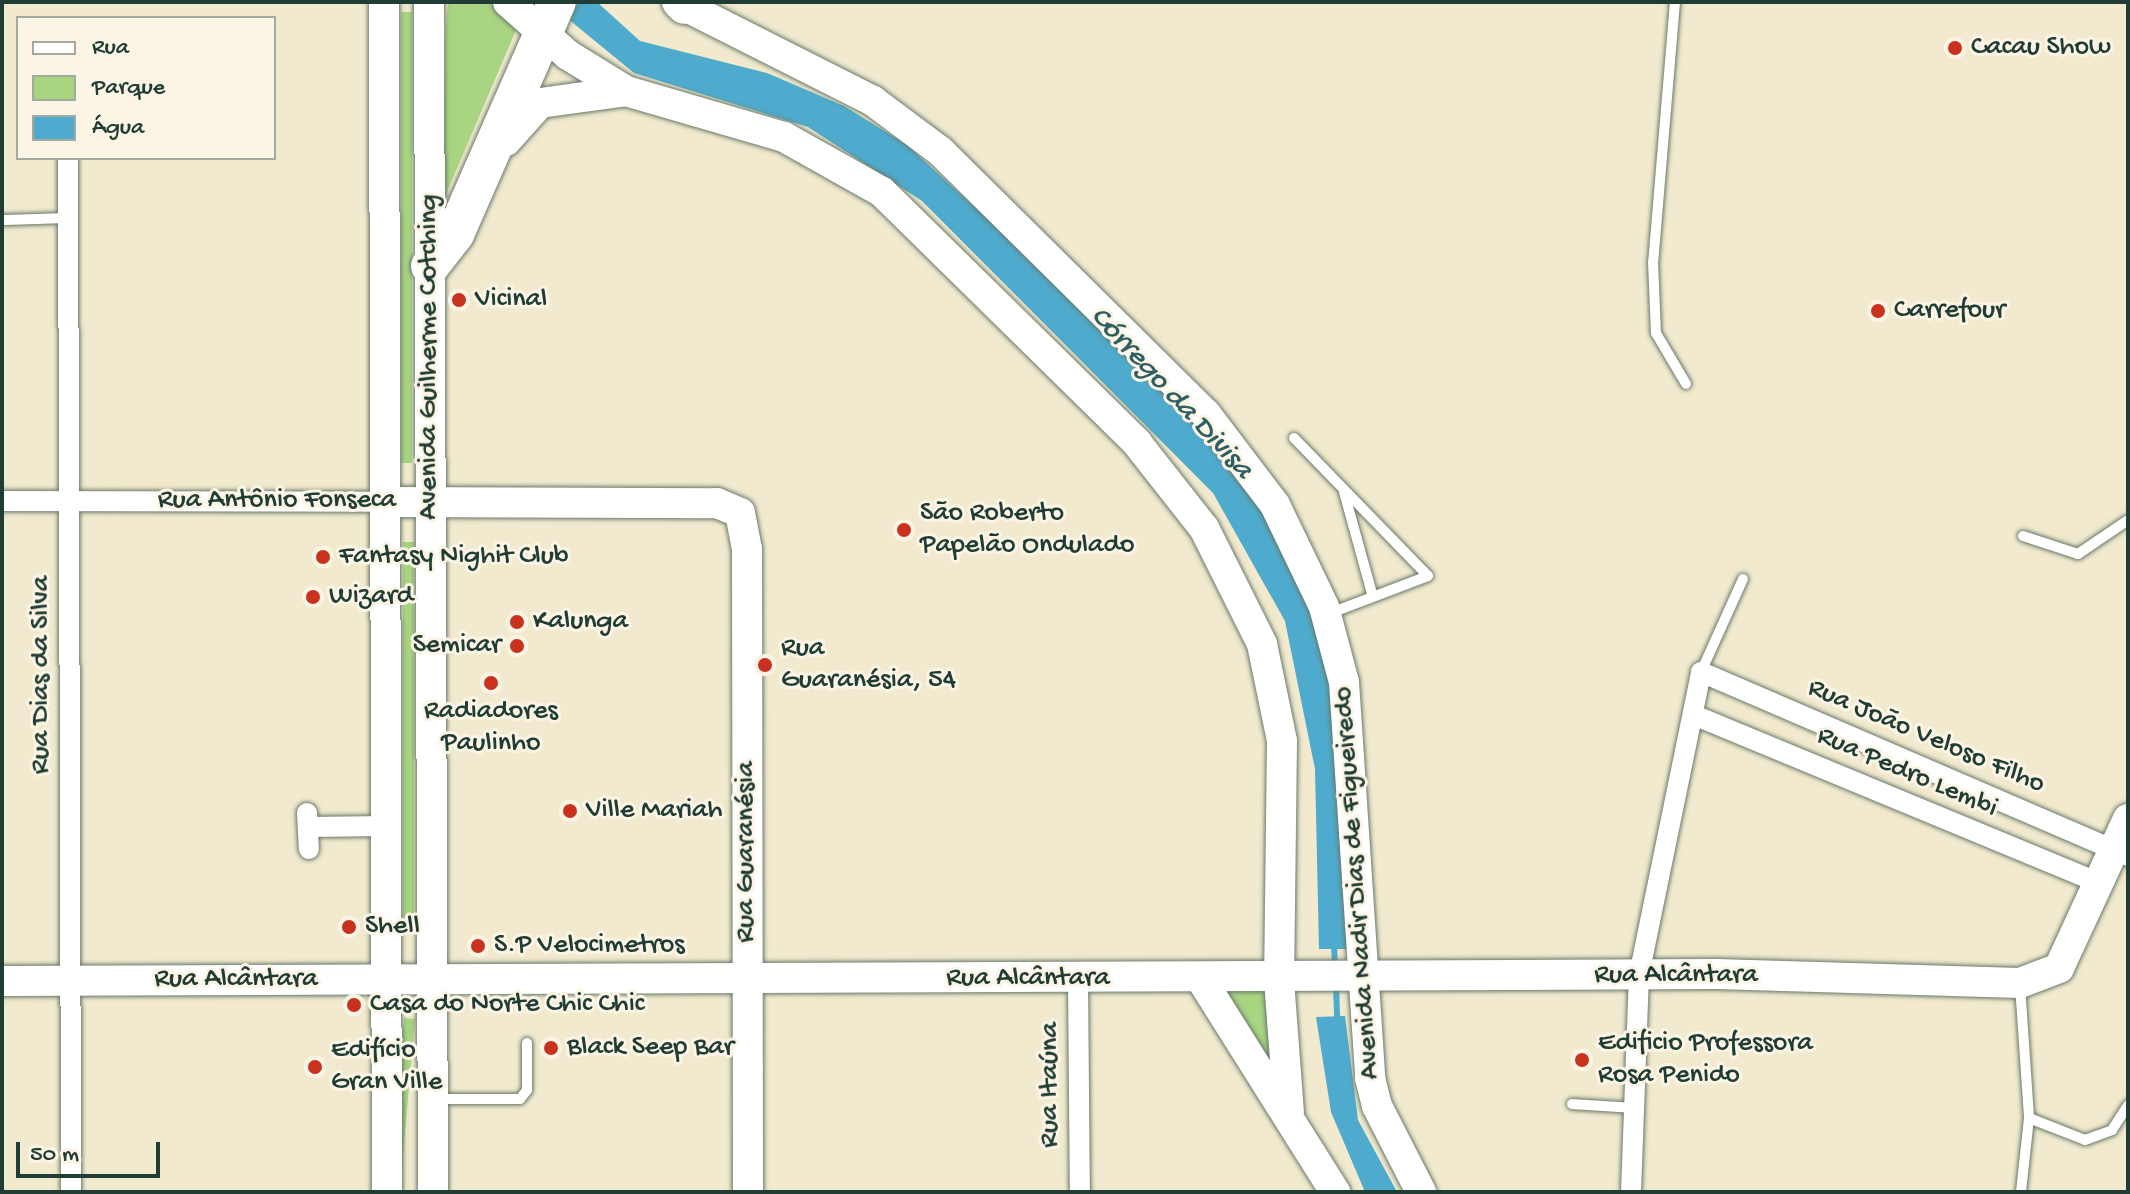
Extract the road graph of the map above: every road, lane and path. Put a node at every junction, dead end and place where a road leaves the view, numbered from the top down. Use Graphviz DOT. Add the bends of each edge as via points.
graph roads {
  1 [pos="384,2"];
  2 [pos="429,2"];
  3 [pos="508,2"];
  4 [pos="1675,2"];
  5 [pos="681,3"];
  6 [pos="550,17"];
  7 [pos="626,91"];
  8 [pos="493,147"];
  9 [pos="68,160"];
  10 [pos="70,218"];
  11 [pos="2,220"];
  12 [pos="430,266"];
  13 [pos="1686,384"];
  14 [pos="1294,438"];
  15 [pos="1343,489"];
  16 [pos="70,500"];
  17 [pos="2,501"];
  18 [pos="386,502"];
  19 [pos="431,502"];
  20 [pos="740,513"];
  21 [pos="2128,520"];
  22 [pos="2023,536"];
  23 [pos="1743,579"];
  24 [pos="1372,594"];
  25 [pos="1326,614"];
  26 [pos="1701,672"];
  27 [pos="1694,715"];
  28 [pos="2128,819"];
  29 [pos="386,826"];
  30 [pos="309,849"];
  31 [pos="2121,852"];
  32 [pos="2097,882"];
  33 [pos="1639,975"];
  34 [pos="748,979"];
  35 [pos="1078,979"];
  36 [pos="1201,979"];
  37 [pos="387,980"];
  38 [pos="432,980"];
  39 [pos="1292,980"];
  40 [pos="2,981"];
  41 [pos="70,981"];
  42 [pos="1353,981"];
  43 [pos="2020,983"];
  44 [pos="527,1043"];
  45 [pos="433,1099"];
  46 [pos="1572,1104"];
  47 [pos="2128,1105"];
  48 [pos="1634,1108"];
  49 [pos="1289,1112"];
  50 [pos="2029,1118"];
  51 [pos="71,1192"];
  52 [pos="387,1192"];
  53 [pos="433,1192"];
  54 [pos="748,1192"];
  55 [pos="1080,1192"];
  56 [pos="1335,1192"];
  57 [pos="1421,1192"];
  58 [pos="1631,1192"];
  59 [pos="2021,1192"];
  1 -- 18 [label="main road, Avenida Guilherme Cotching"];
  2 -- 12 [label="main road, Avenida Guilherme Cotching"];
  3 -- 6 [label="main road"];
  4 -- 13 [label="lane" via="1653,262 1656,333"];
  5 -- 25 [label="main road, Avenida Nadir Dias de Figueiredo" via="873,101 940,151 1029,235 1242,457 1303,554"];
  6 -- 7 [label="main road"];
  6 -- 8 [label="highway"];
  7 -- 8 [label="main road" via="540,103 513,138"];
  7 -- 39 [label="main road" via="784,137 882,192 1137,443 1204,528 1262,644 1282,741"];
  8 -- 12 [label="highway" via="455,234"];
  9 -- 10 [label="street, Rua Dias da Silva"];
  10 -- 11 [label="lane"];
  10 -- 16 [label="street, Rua Dias da Silva"];
  12 -- 19 [label="main road, Avenida Guilherme Cotching"];
  14 -- 15 [label="lane"];
  15 -- 24 [label="lane"];
  15 -- 24 [label="lane" via="1428,576"];
  16 -- 17 [label="street, Rua Antônio Fonseca"];
  16 -- 18 [label="street, Rua Antônio Fonseca"];
  16 -- 41 [label="street, Rua Dias da Silva"];
  18 -- 19 [label="main road, Rua Antônio Fonseca"];
  18 -- 29 [label="main road, Avenida Guilherme Cotching"];
  19 -- 20 [label="main road, Rua Antônio Fonseca" via="717,503"];
  19 -- 38 [label="main road, Avenida Guilherme Cotching"];
  20 -- 34 [label="main road, Rua Guaranésia" via="747,549"];
  21 -- 22 [label="lane" via="2078,554"];
  23 -- 26 [label="lane"];
  24 -- 25 [label="lane"];
  25 -- 42 [label="main road, Avenida Nadir Dias de Figueiredo" via="1350,740"];
  26 -- 27 [label="street"];
  26 -- 31 [label="street, Rua João Veloso Filho"];
  27 -- 32 [label="street, Rua Pedro Lembi"];
  27 -- 33 [label="street"];
  28 -- 31 [label="main road"];
  29 -- 30 [label="street" via="308,820"];
  29 -- 37 [label="main road, Avenida Guilherme Cotching"];
  31 -- 32 [label="main road"];
  32 -- 43 [label="main road, Rua Alcântara" via="2052,974"];
  33 -- 42 [label="main road, Rua Alcântara"];
  33 -- 43 [label="main road, Rua Alcântara"];
  33 -- 48 [label="street"];
  34 -- 35 [label="main road, Rua Alcântara"];
  34 -- 38 [label="main road, Rua Alcântara"];
  34 -- 54 [label="main road, Rua Guaranésia"];
  35 -- 36 [label="main road, Rua Alcântara"];
  35 -- 55 [label="street, Rua Itaúna"];
  36 -- 39 [label="main road, Rua Alcântara"];
  36 -- 49 [label="main road"];
  37 -- 38 [label="main road, Rua Alcântara"];
  37 -- 41 [label="main road, Rua Alcântara"];
  37 -- 52 [label="main road, Avenida Guilherme Cotching"];
  38 -- 45 [label="main road, Avenida Guilherme Cotching"];
  39 -- 42 [label="main road, Rua Alcântara"];
  39 -- 49 [label="main road"];
  40 -- 41 [label="main road, Rua Alcântara"];
  41 -- 51 [label="street, Rua Dias da Silva"];
  42 -- 57 [label="main road, Avenida Nadir Dias de Figueiredo" via="1377,1106"];
  43 -- 50 [label="lane"];
  44 -- 45 [label="lane" via="527,1090 520,1099"];
  45 -- 53 [label="main road, Avenida Guilherme Cotching"];
  46 -- 48 [label="lane"];
  47 -- 50 [label="lane" via="2112,1130 2085,1140"];
  48 -- 58 [label="street"];
  49 -- 56 [label="main road"];
  50 -- 59 [label="lane"];
}
